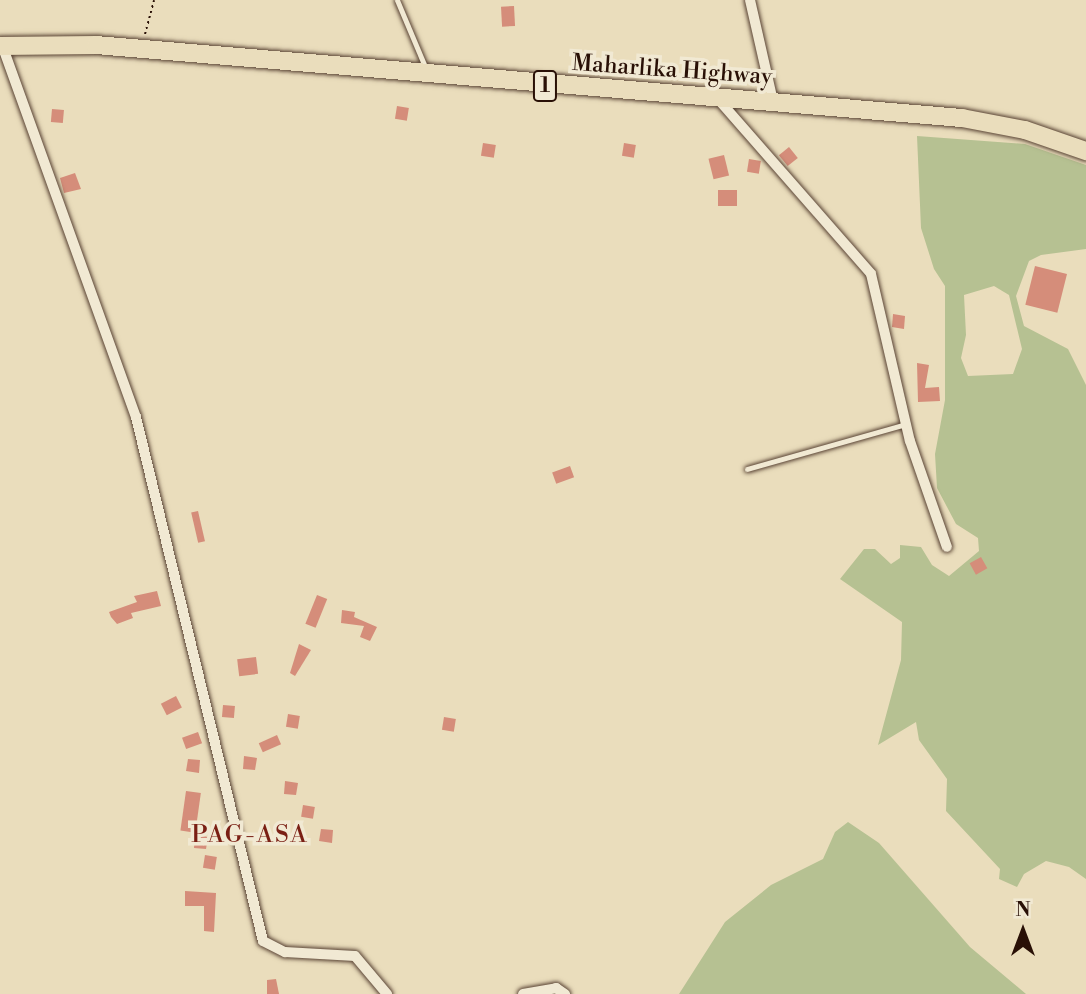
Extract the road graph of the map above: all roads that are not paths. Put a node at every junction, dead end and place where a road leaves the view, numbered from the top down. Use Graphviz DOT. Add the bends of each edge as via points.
graph roads {
  1 [pos="397,0"];
  2 [pos="750,0"];
  3 [pos="1,45"];
  4 [pos="429,75"];
  5 [pos="718,98"];
  6 [pos="773,101"];
  7 [pos="1086,151"];
  8 [pos="906,424"];
  9 [pos="747,469"];
  10 [pos="947,547"];
  11 [pos="387,994"];
  12 [pos="523,994"];
  13 [pos="565,994"];
  1 -- 4 [label="lane"];
  2 -- 6 [label="street"];
  3 -- 4 [label="highway, Maharlika Highway / 1" via="140,49"];
  3 -- 11 [label="street" via="136,417 263,941 285,952 355,956"];
  4 -- 5 [label="highway, Maharlika Highway / 1"];
  5 -- 6 [label="highway, Maharlika Highway / 1"];
  5 -- 8 [label="street" via="871,274"];
  6 -- 7 [label="highway, Maharlika Highway / 1" via="996,123"];
  8 -- 9 [label="lane"];
  8 -- 10 [label="street"];
  12 -- 13 [label="street" via="556,988"];
}
